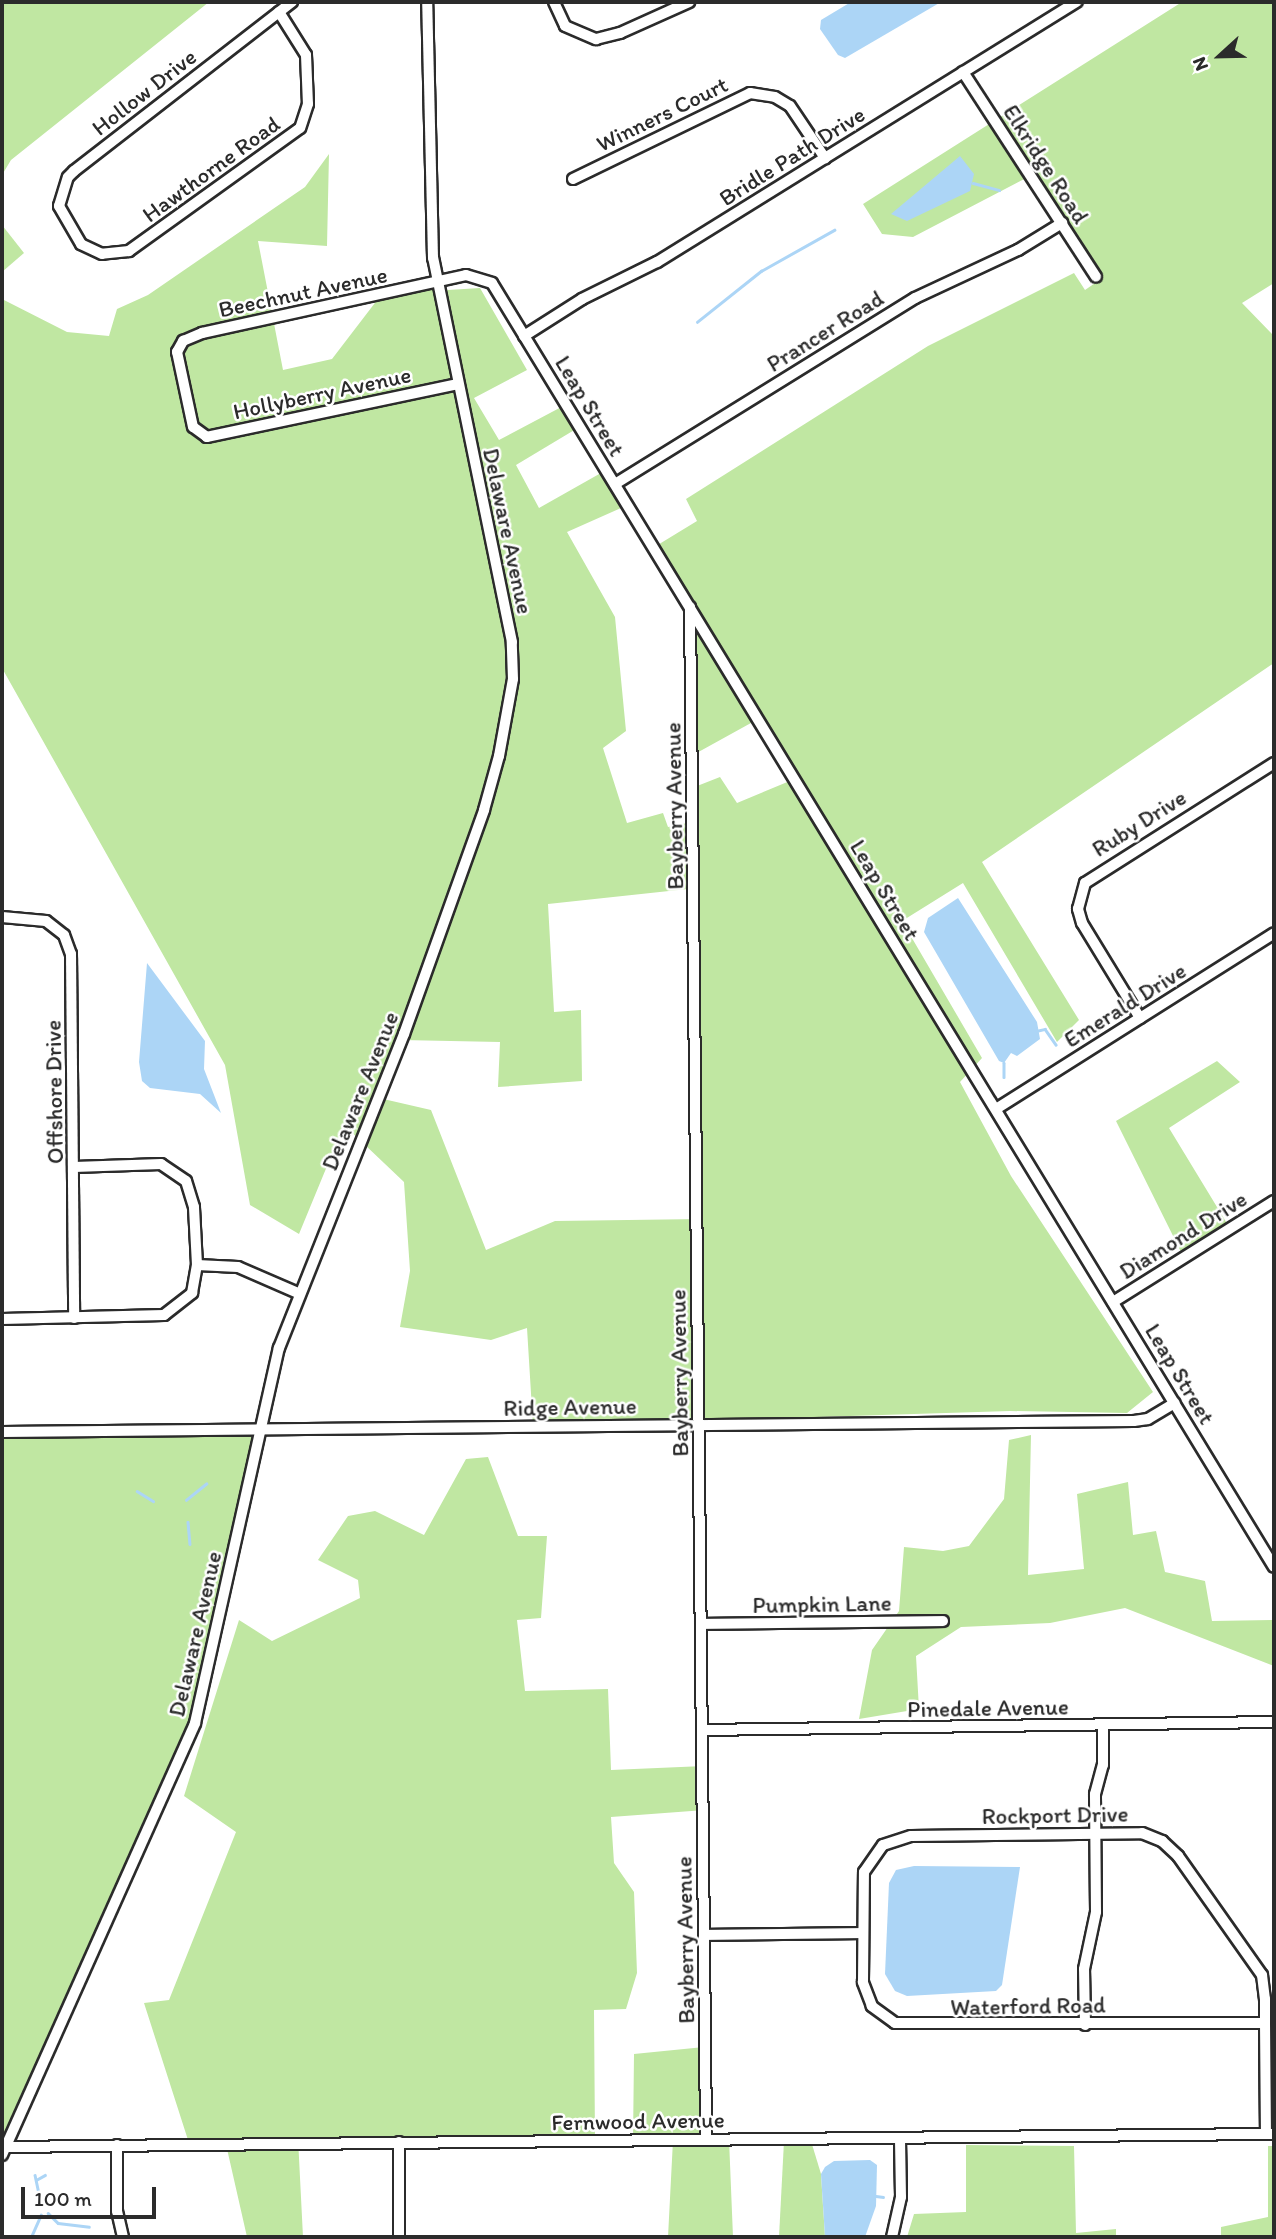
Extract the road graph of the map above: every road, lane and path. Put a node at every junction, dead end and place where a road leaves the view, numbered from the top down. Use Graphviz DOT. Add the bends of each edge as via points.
graph roads {
  1 [pos="292,2"];
  2 [pos="427,2"];
  3 [pos="554,2"];
  4 [pos="689,2"];
  5 [pos="1077,2"];
  6 [pos="279,12"];
  7 [pos="963,72"];
  8 [pos="825,158"];
  9 [pos="573,179"];
  10 [pos="1062,223"];
  11 [pos="72,232"];
  12 [pos="1096,277"];
  13 [pos="437,282"];
  14 [pos="524,336"];
  15 [pos="458,384"];
  16 [pos="195,431"];
  17 [pos="615,484"];
  18 [pos="690,607"];
  19 [pos="1274,763"];
  20 [pos="2,917"];
  21 [pos="1274,933"];
  22 [pos="1140,1018"];
  23 [pos="996,1109"];
  24 [pos="74,1167"];
  25 [pos="1274,1201"];
  26 [pos="197,1265"];
  27 [pos="298,1293"];
  28 [pos="1113,1303"];
  29 [pos="74,1318"];
  30 [pos="2,1319"];
  31 [pos="1175,1403"];
  32 [pos="699,1425"];
  33 [pos="261,1430"];
  34 [pos="2,1432"];
  35 [pos="1274,1567"];
  36 [pos="943,1622"];
  37 [pos="701,1624"];
  38 [pos="1274,1722"];
  39 [pos="1103,1726"];
  40 [pos="702,1730"];
  41 [pos="1095,1834"];
  42 [pos="861,1933"];
  43 [pos="704,1936"];
  44 [pos="1265,2023"];
  45 [pos="1085,2025"];
  46 [pos="1270,2134"];
  47 [pos="901,2137"];
  48 [pos="706,2140"];
  49 [pos="399,2142"];
  50 [pos="117,2145"];
  51 [pos="3,2149"];
  52 [pos="123,2237"];
  53 [pos="399,2237"];
  54 [pos="892,2237"];
  1 -- 6 [label="street, Hollow Drive"];
  2 -- 13 [label="street, Delaware Avenue" via="430,196"];
  3 -- 4 [label="street" via="565,26 596,39"];
  5 -- 7 [label="street, Bridle Path Drive"];
  6 -- 11 [label="street, Hollow Drive" via="68,177 59,206"];
  6 -- 11 [label="street, Hawthorne Road" via="306,55 307,108 295,134 125,253 92,251"];
  7 -- 8 [label="street, Bridle Path Drive"];
  7 -- 10 [label="street, Elkridge Road"];
  8 -- 9 [label="street, Winners Court" via="790,106 775,97 750,93"];
  8 -- 14 [label="street, Bridle Path Drive" via="657,262 596,291"];
  10 -- 12 [label="street, Elkridge Road"];
  10 -- 17 [label="street, Prancer Road" via="1018,250 915,298"];
  13 -- 14 [label="street, Leap Street" via="471,275 488,280"];
  13 -- 15 [label="street, Delaware Avenue"];
  13 -- 16 [label="street, Beechnut Avenue" via="202,333 180,344 179,369"];
  14 -- 17 [label="street, Leap Street"];
  15 -- 16 [label="street, Hollyberry Avenue" via="220,435 207,437"];
  15 -- 27 [label="street, Delaware Avenue" via="512,642 511,694 496,772 459,884 392,1064"];
  17 -- 18 [label="street, Leap Street"];
  18 -- 23 [label="street, Leap Street"];
  18 -- 32 [label="street, Bayberry Avenue"];
  19 -- 22 [label="street, Ruby Drive" via="1085,883 1078,909 1082,923"];
  20 -- 24 [label="street, Offshore Drive" via="46,921 59,929 69,945"];
  21 -- 22 [label="street, Emerald Drive"];
  22 -- 23 [label="street, Emerald Drive"];
  23 -- 28 [label="street, Leap Street"];
  24 -- 26 [label="street" via="161,1164 180,1176 192,1194"];
  24 -- 29 [label="street, Offshore Drive"];
  25 -- 28 [label="street, Diamond Drive"];
  26 -- 27 [label="street" via="238,1267"];
  26 -- 29 [label="street" via="192,1293 173,1312"];
  27 -- 33 [label="street, Delaware Avenue" via="279,1348"];
  28 -- 31 [label="street, Leap Street"];
  29 -- 30 [label="street"];
  31 -- 32 [label="street, Ridge Avenue" via="1148,1419 1134,1421"];
  31 -- 35 [label="street, Leap Street"];
  32 -- 33 [label="street, Ridge Avenue"];
  32 -- 37 [label="street, Bayberry Avenue"];
  33 -- 34 [label="street, Ridge Avenue"];
  33 -- 51 [label="street, Delaware Avenue" via="191,1735"];
  36 -- 37 [label="street, Pumpkin Lane"];
  37 -- 40 [label="street, Bayberry Avenue"];
  38 -- 39 [label="street, Pinedale Avenue"];
  39 -- 40 [label="street, Pinedale Avenue"];
  39 -- 41 [label="street"];
  40 -- 43 [label="street, Bayberry Avenue"];
  41 -- 42 [label="street, Rockport Drive" via="893,1840 874,1853 864,1872"];
  41 -- 44 [label="street, Rockport Drive" via="1145,1834 1175,1852 1259,1968"];
  41 -- 45 [label="street" via="1096,1912 1084,1969"];
  42 -- 43 [label="street"];
  42 -- 45 [label="street, Waterford Road" via="865,1991 877,2012 895,2023"];
  43 -- 48 [label="street, Bayberry Avenue"];
  44 -- 45 [label="street, Waterford Road"];
  44 -- 46 [label="street, Rockport Drive"];
  46 -- 47 [label="street, Fernwood Avenue"];
  47 -- 48 [label="street, Fernwood Avenue"];
  47 -- 54 [label="street" via="901,2197"];
  48 -- 49 [label="street, Fernwood Avenue"];
  49 -- 50 [label="street, Fernwood Avenue"];
  49 -- 53 [label="street"];
  50 -- 51 [label="street, Fernwood Avenue"];
  50 -- 52 [label="street" via="117,2211"];
}
